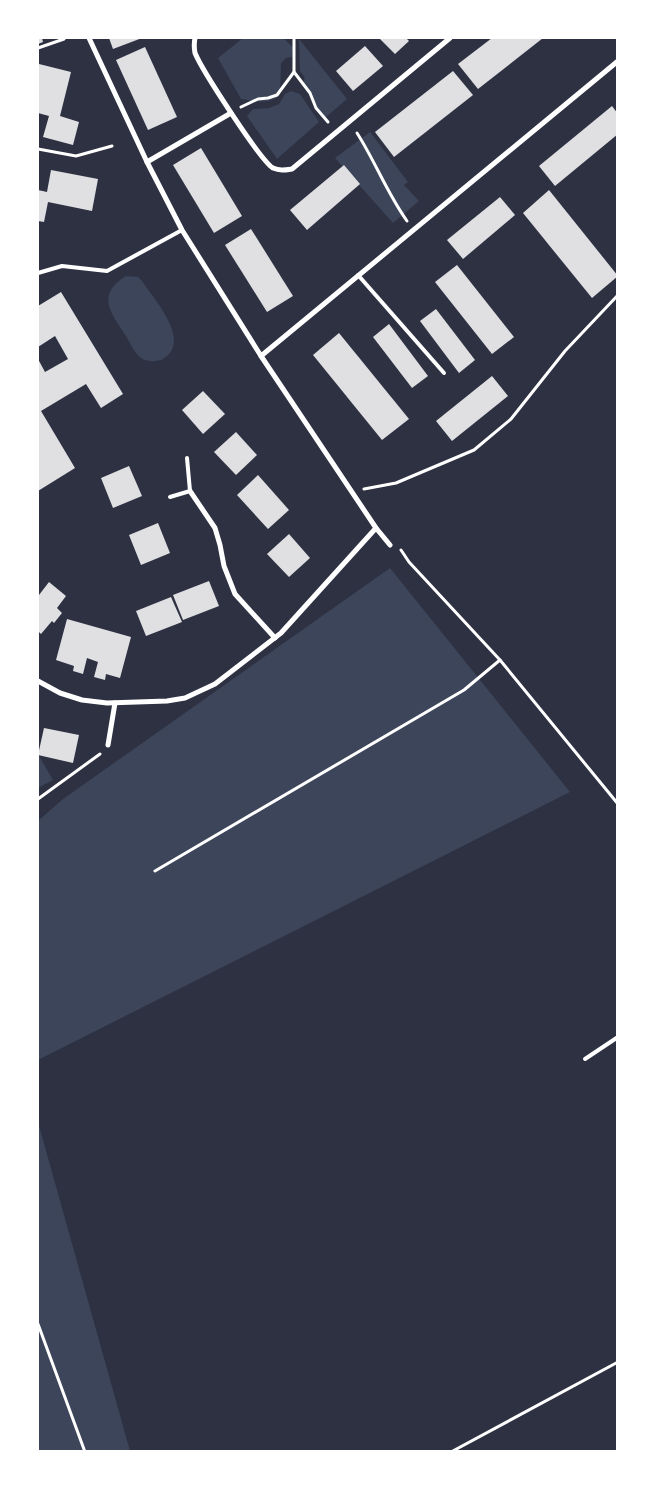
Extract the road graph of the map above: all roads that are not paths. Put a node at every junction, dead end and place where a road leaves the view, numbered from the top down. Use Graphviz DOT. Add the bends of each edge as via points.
graph roads {
  1 [pos="89,38"];
  2 [pos="450,38"];
  3 [pos="195,39"];
  4 [pos="618,60"];
  5 [pos="231,113"];
  6 [pos="147,162"];
  7 [pos="182,230"];
  8 [pos="38,273"];
  9 [pos="358,274"];
  10 [pos="262,356"];
  11 [pos="444,373"];
  12 [pos="187,458"];
  13 [pos="190,491"];
  14 [pos="170,497"];
  15 [pos="376,528"];
  16 [pos="390,545"];
  17 [pos="275,638"];
  18 [pos="38,681"];
  19 [pos="115,703"];
  20 [pos="108,745"];
  21 [pos="618,1037"];
  22 [pos="585,1059"];
  1 -- 6 [label="street"];
  2 -- 5 [label="street" via="292,168 274,168 266,162"];
  3 -- 5 [label="street" via="196,53"];
  4 -- 9 [label="street"];
  5 -- 6 [label="street"];
  6 -- 7 [label="street"];
  7 -- 8 [label="lane" via="107,270 62,266"];
  7 -- 10 [label="street"];
  9 -- 10 [label="street"];
  9 -- 11 [label="lane"];
  10 -- 15 [label="street"];
  12 -- 13 [label="lane"];
  13 -- 14 [label="lane"];
  13 -- 17 [label="street" via="215,528 234,594"];
  15 -- 16 [label="street"];
  15 -- 17 [label="street"];
  17 -- 19 [label="street" via="215,684 185,698"];
  18 -- 19 [label="street" via="60,694"];
  19 -- 20 [label="street"];
  21 -- 22 [label="lane"];
}
